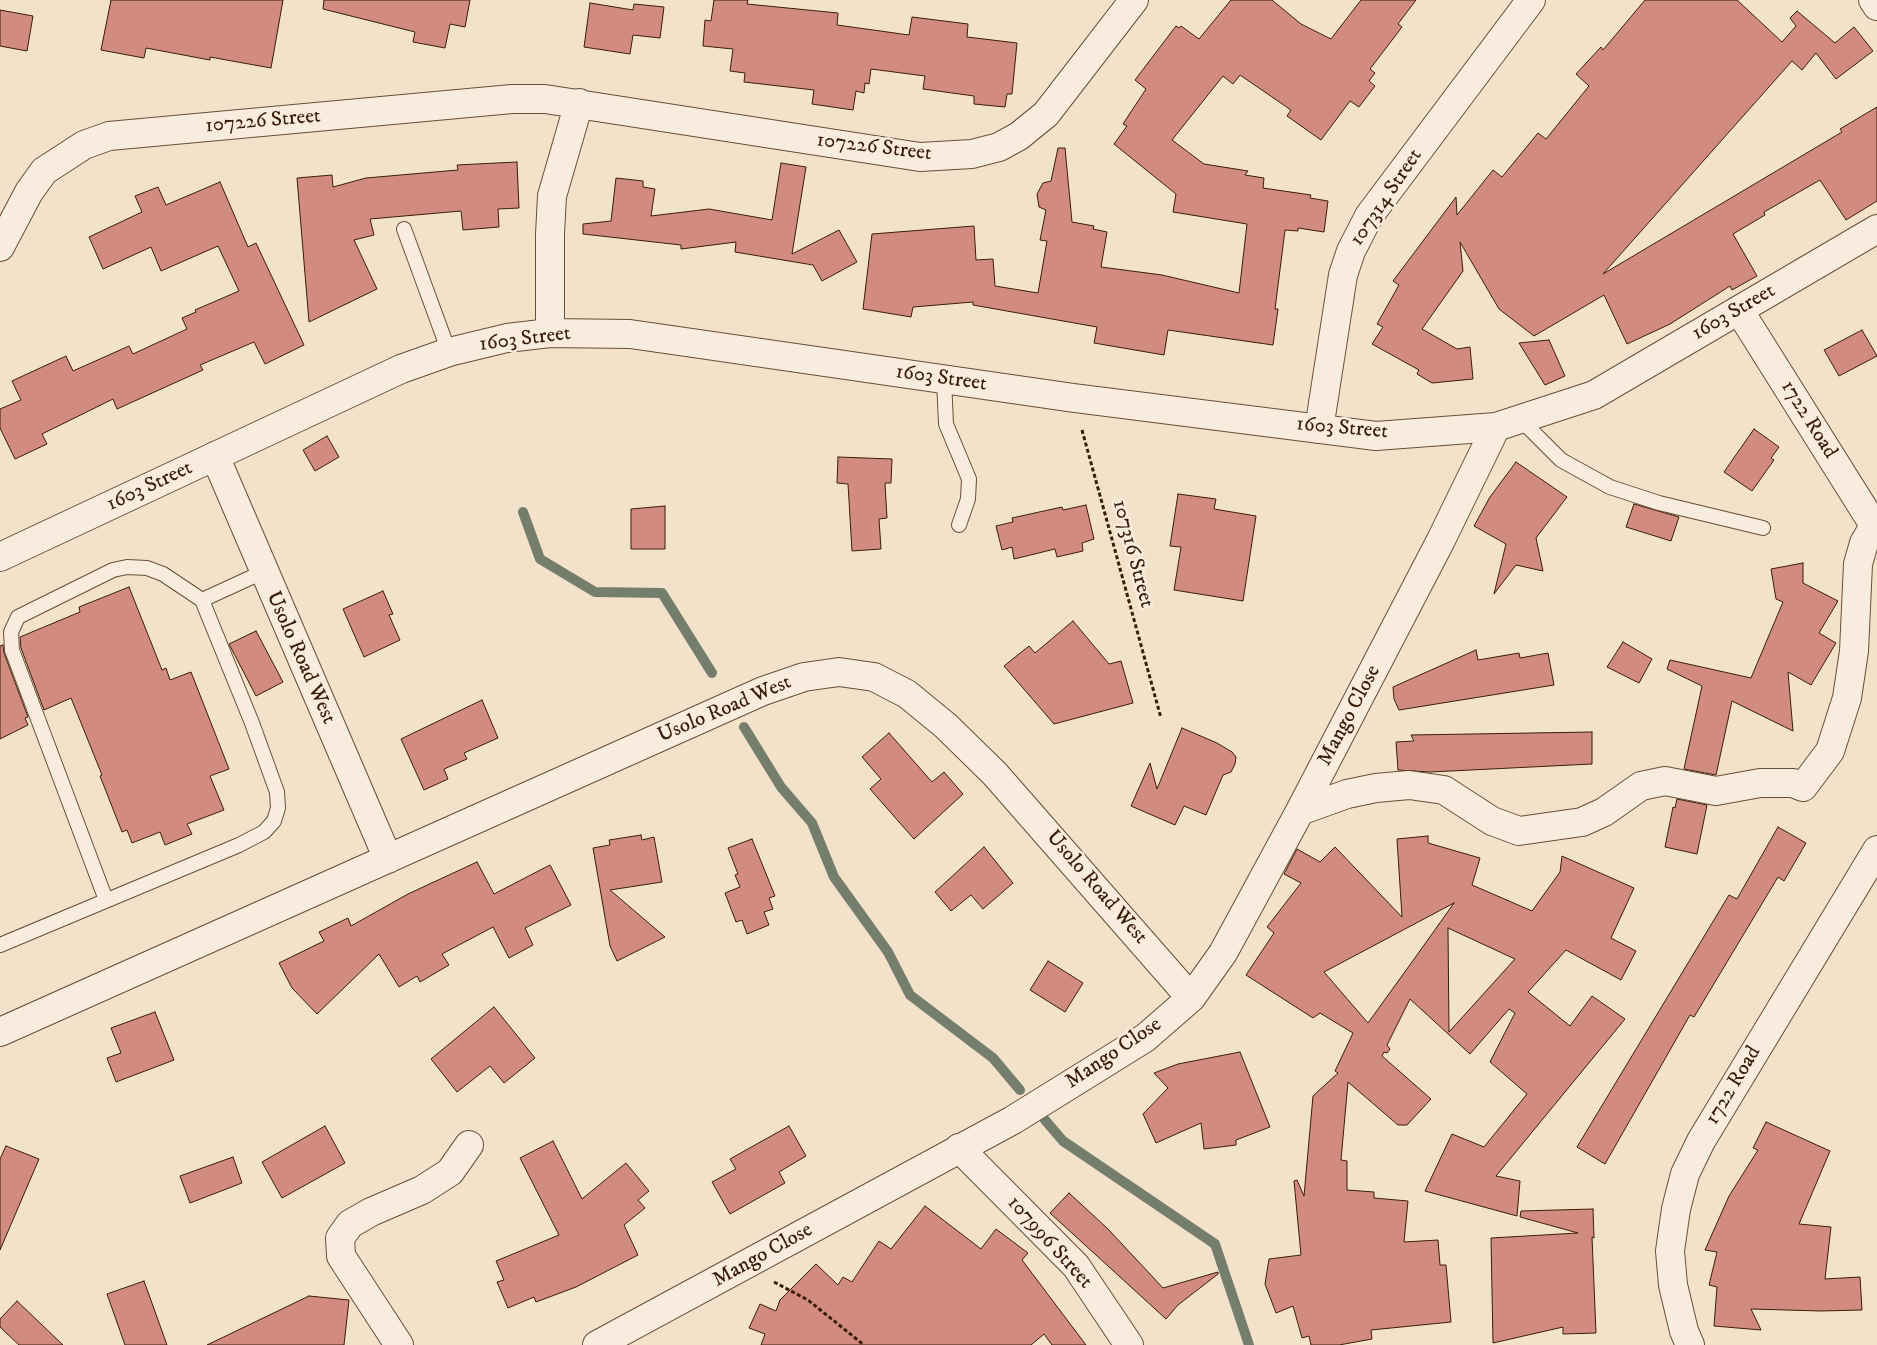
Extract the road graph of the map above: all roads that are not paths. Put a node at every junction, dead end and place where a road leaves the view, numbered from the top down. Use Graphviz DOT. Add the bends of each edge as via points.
graph roads {
  1 [pos="1134,0"];
  2 [pos="1531,0"];
  3 [pos="1873,0"];
  4 [pos="1877,6"];
  5 [pos="579,103"];
  6 [pos="1877,228"];
  7 [pos="404,229"];
  8 [pos="0,247"];
  9 [pos="1739,310"];
  10 [pos="550,333"];
  11 [pos="449,352"];
  12 [pos="944,380"];
  13 [pos="1508,423"];
  14 [pos="1319,429"];
  15 [pos="214,456"];
  16 [pos="959,525"];
  17 [pos="1763,528"];
  18 [pos="1876,528"];
  19 [pos="0,557"];
  20 [pos="262,572"];
  21 [pos="202,600"];
  22 [pos="1300,811"];
  23 [pos="1877,850"];
  24 [pos="388,859"];
  25 [pos="106,900"];
  26 [pos="0,945"];
  27 [pos="1191,998"];
  28 [pos="0,1032"];
  29 [pos="469,1145"];
  30 [pos="960,1148"];
  31 [pos="399,1345"];
  32 [pos="597,1345"];
  33 [pos="1129,1345"];
  34 [pos="1690,1345"];
  1 -- 5 [label="street, 107226 Street" via="1046,114 1019,136 998,147 972,154 920,157"];
  2 -- 14 [label="street, 107314 Street" via="1369,216 1351,251 1343,275"];
  3 -- 4 [label="street"];
  5 -- 8 [label="street, 107226 Street" via="512,99 108,136 84,145 44,171 28,192"];
  5 -- 10 [label="street" via="552,196"];
  6 -- 9 [label="street, 1603 Street"];
  7 -- 11 [label="lane"];
  9 -- 13 [label="street, 1603 Street" via="1594,395"];
  9 -- 18 [label="street, 1722 Road"];
  10 -- 11 [label="street, 1603 Street" via="507,338"];
  10 -- 12 [label="street, 1603 Street" via="630,334"];
  11 -- 15 [label="street, 1603 Street" via="401,369"];
  12 -- 14 [label="street, 1603 Street"];
  12 -- 16 [label="lane" via="946,424 970,479 968,499"];
  13 -- 14 [label="street, 1603 Street" via="1376,436"];
  13 -- 17 [label="lane" via="1562,460 1610,487 1659,503"];
  13 -- 22 [label="street, Mango Close" via="1441,540"];
  15 -- 19 [label="street, 1603 Street"];
  15 -- 20 [label="street, Usolo Road West"];
  18 -- 22 [label="street" via="1864,543 1858,564 1854,651 1847,698 1830,751 1803,787 1793,783 1760,783 1716,791 1665,781 1640,786 1604,812 1582,822 1519,831 1492,821 1444,790 1409,785 1347,794"];
  20 -- 21 [label="lane"];
  20 -- 24 [label="street, Usolo Road West"];
  21 -- 25 [label="lane" via="277,792 278,808 274,821 264,832 239,845"];
  21 -- 25 [label="lane" via="163,574 147,568 128,567 113,570 18,617 11,632 12,650"];
  22 -- 27 [label="street, Mango Close" via="1223,952"];
  23 -- 34 [label="street, 1722 Road" via="1701,1142 1685,1174 1670,1251 1673,1285"];
  24 -- 27 [label="street, Usolo Road West" via="763,690 804,677 839,672 874,677 908,694 995,774"];
  24 -- 28 [label="street, Usolo Road West"];
  25 -- 26 [label="lane"];
  27 -- 30 [label="street, Mango Close" via="1146,1038 1013,1120"];
  29 -- 31 [label="street" via="450,1172 422,1190 350,1224 340,1238 341,1256"];
  30 -- 32 [label="street, Mango Close"];
  30 -- 33 [label="street, 107996 Street" via="1076,1266"];
}
